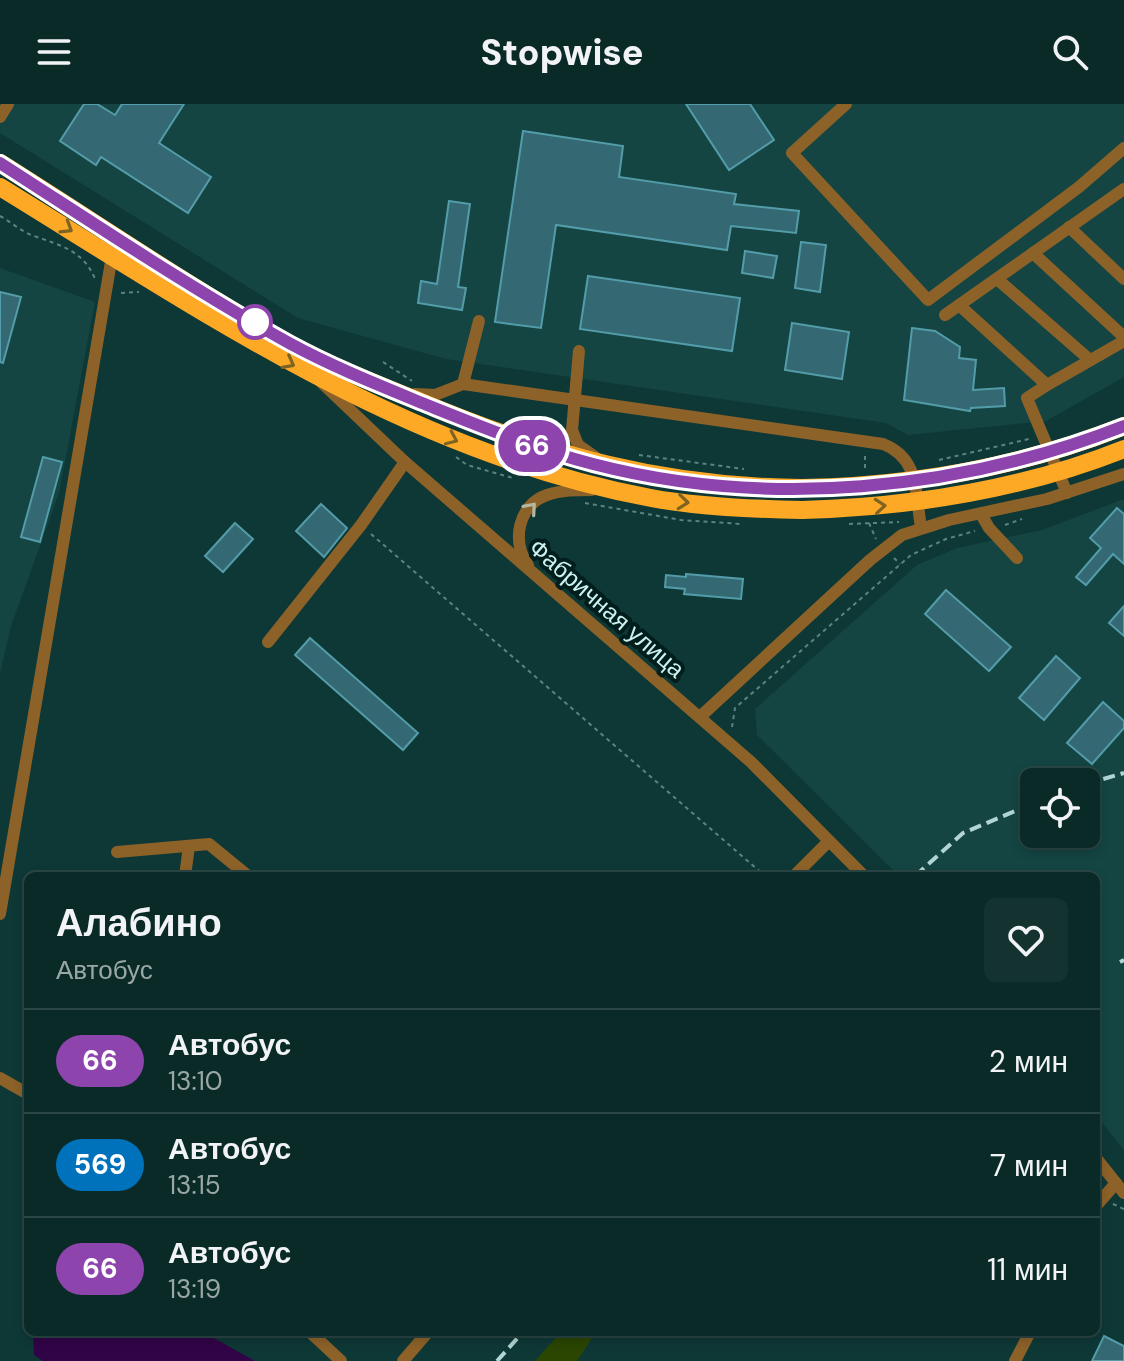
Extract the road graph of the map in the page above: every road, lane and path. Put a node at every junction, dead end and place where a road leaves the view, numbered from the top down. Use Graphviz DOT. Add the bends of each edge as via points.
graph roads {
  1 [pos="8,104"];
  2 [pos="846,104"];
  3 [pos="0,117"];
  4 [pos="1124,148"];
  5 [pos="0,163"];
  6 [pos="0,187"];
  7 [pos="1124,189"];
  8 [pos="0,216"];
  9 [pos="1069,227"];
  10 [pos="1033,253"];
  11 [pos="112,256"];
  12 [pos="997,279"];
  13 [pos="1124,279"];
  14 [pos="96,285"];
  15 [pos="138,291"];
  16 [pos="121,293"];
  17 [pos="959,305"];
  18 [pos="945,315"];
  19 [pos="479,321"];
  20 [pos="1124,339"];
  21 [pos="579,351"];
  22 [pos="1090,360"];
  23 [pos="317,378"];
  24 [pos="463,384"];
  25 [pos="1047,385"];
  26 [pos="392,391"];
  27 [pos="574,399"];
  28 [pos="1124,426"];
  29 [pos="1044,434"];
  30 [pos="1124,449"];
  31 [pos="637,454"];
  32 [pos="939,458"];
  33 [pos="405,462"];
  34 [pos="623,470"];
  35 [pos="754,471"];
  36 [pos="1124,474"];
  37 [pos="607,489"];
  38 [pos="1067,493"];
  39 [pos="575,500"];
  40 [pos="1019,506"];
  41 [pos="981,514"];
  42 [pos="849,519"];
  43 [pos="899,522"];
  44 [pos="742,524"];
  45 [pos="361,525"];
  46 [pos="921,527"];
  47 [pos="989,528"];
  48 [pos="1017,558"];
  49 [pos="537,577"];
  50 [pos="268,642"];
  51 [pos="701,716"];
  52 [pos="735,748"];
  53 [pos="829,841"];
  54 [pos="189,846"];
  55 [pos="117,852"];
  56 [pos="186,872"];
  57 [pos="243,872"];
  58 [pos="760,872"];
  59 [pos="798,872"];
  60 [pos="860,872"];
  61 [pos="0,914"];
  62 [pos="0,1078"];
  63 [pos="24,1092"];
  64 [pos="1100,1163"];
  65 [pos="1120,1188"];
  66 [pos="1100,1203"];
  67 [pos="314,1336"];
  68 [pos="425,1336"];
  69 [pos="1028,1336"];
  70 [pos="341,1361"];
  71 [pos="403,1361"];
  72 [pos="1015,1361"];
  1 -- 3 [label="street"];
  2 -- 4 [label="street" via="792,153 928,300"];
  5 -- 26 [label="highway" via="289,343"];
  6 -- 11 [label="highway, one-way"];
  7 -- 9 [label="street"];
  8 -- 14 [label="path" via="82,257"];
  9 -- 10 [label="street"];
  9 -- 13 [label="street"];
  10 -- 12 [label="street"];
  10 -- 20 [label="street"];
  11 -- 23 [label="highway, one-way"];
  11 -- 61 [label="street"];
  12 -- 17 [label="street"];
  12 -- 22 [label="street"];
  15 -- 16 [label="path"];
  17 -- 18 [label="street"];
  17 -- 25 [label="street"];
  19 -- 24 [label="street"];
  20 -- 22 [label="street"];
  21 -- 27 [label="street"];
  22 -- 25 [label="street"];
  23 -- 33 [label="street, Фабричная улица"];
  23 -- 37 [label="highway, one-way" via="462,444"];
  24 -- 26 [label="street" via="435,395"];
  24 -- 27 [label="street"];
  25 -- 29 [label="street" via="1027,398"];
  26 -- 34 [label="highway" via="512,439"];
  27 -- 34 [label="street" via="572,430 578,445"];
  27 -- 46 [label="street" via="883,444 911,466"];
  28 -- 34 [label="highway, bridge" via="969,471 894,483 802,488 721,484"];
  29 -- 32 [label="path"];
  29 -- 38 [label="street"];
  37 -- 30 [label="highway, one-way, bridge" via="653,499 802,510 882,506 958,496 1076,467"];
  31 -- 35 [label="path"];
  33 -- 45 [label="street"];
  33 -- 49 [label="street, Фабричная улица"];
  36 -- 38 [label="street"];
  49 -- 37 [label="street, one-way" via="519,547 526,512 544,495"];
  38 -- 40 [label="street"];
  39 -- 44 [label="path" via="681,520"];
  40 -- 41 [label="street"];
  40 -- 47 [label="path" via="1023,521"];
  41 -- 46 [label="street"];
  41 -- 47 [label="street"];
  42 -- 43 [label="path, bridge" via="849,525"];
  45 -- 50 [label="street"];
  45 -- 58 [label="path"];
  46 -- 51 [label="street" via="884,547"];
  47 -- 48 [label="street"];
  47 -- 52 [label="path" via="929,546 889,571 735,708 731,723 740,742"];
  49 -- 51 [label="street, Фабричная улица"];
  51 -- 52 [label="street, Фабричная улица"];
  52 -- 53 [label="street, Фабричная улица"];
  53 -- 59 [label="street"];
  53 -- 60 [label="street, Фабричная улица"];
  54 -- 55 [label="street"];
  54 -- 56 [label="street"];
  54 -- 57 [label="street" via="209,844"];
  62 -- 63 [label="street"];
  64 -- 65 [label="street"];
  65 -- 66 [label="street"];
  67 -- 70 [label="street"];
  68 -- 71 [label="street"];
  69 -- 72 [label="street"];
}
